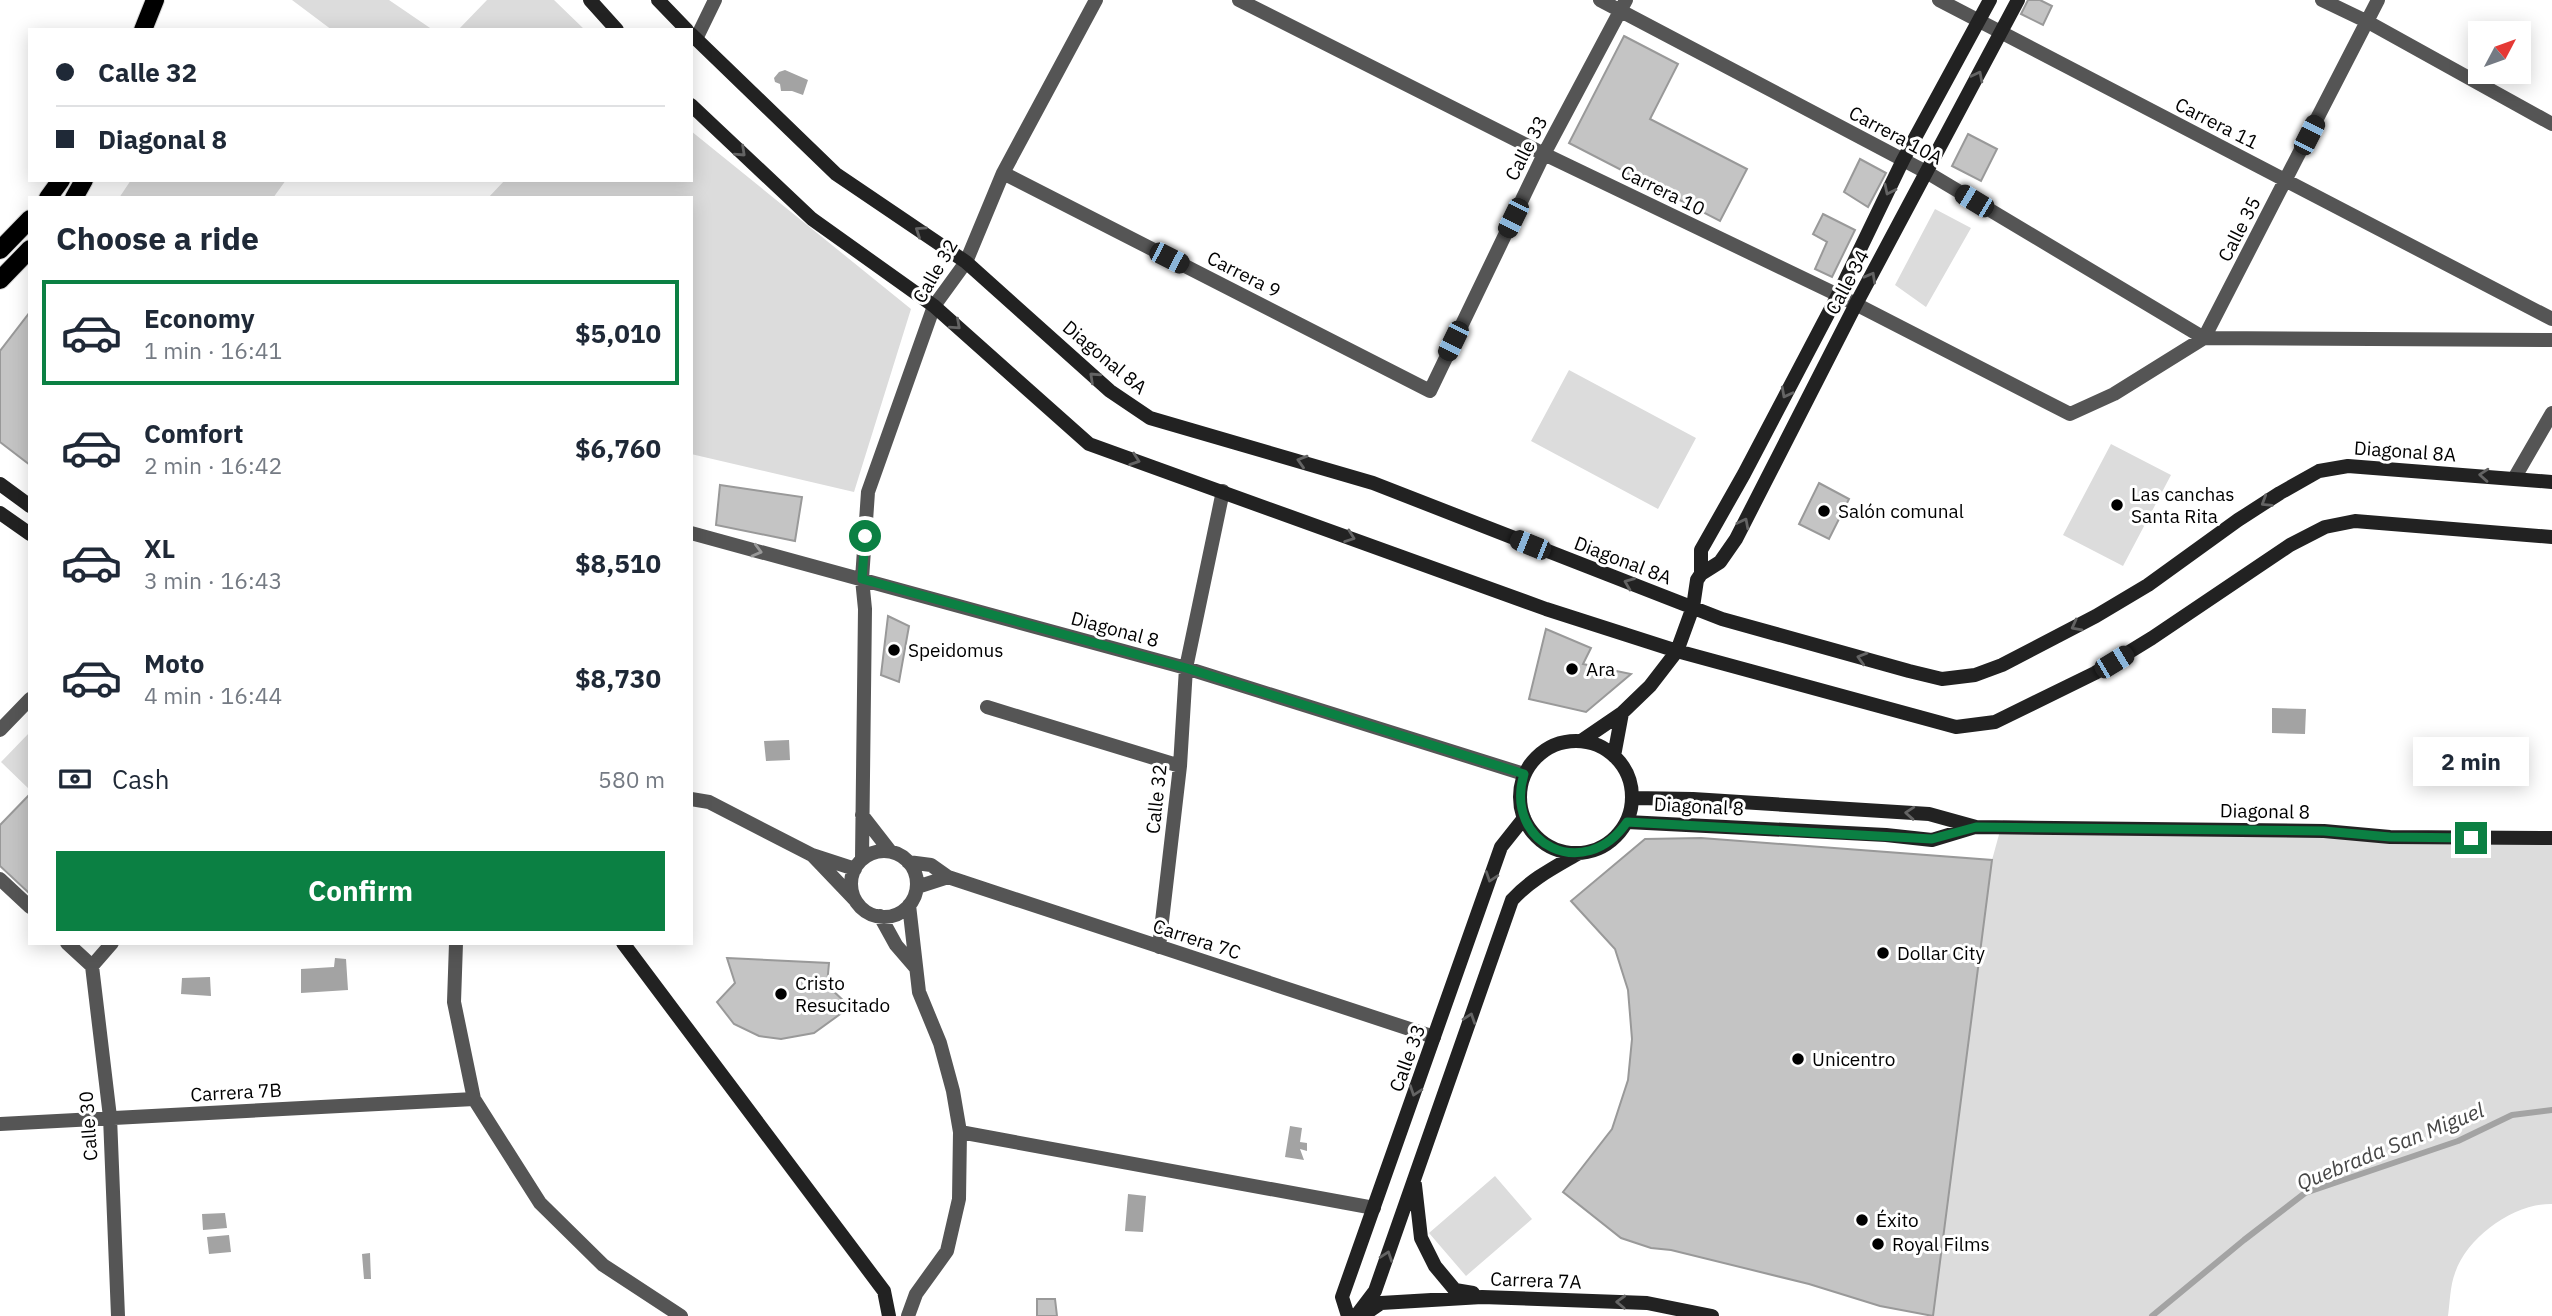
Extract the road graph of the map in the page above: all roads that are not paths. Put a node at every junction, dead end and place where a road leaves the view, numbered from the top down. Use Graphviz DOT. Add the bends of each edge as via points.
graph roads {
  1 [pos="156,0"];
  2 [pos="590,0"];
  3 [pos="658,0"];
  4 [pos="715,0"];
  5 [pos="1097,0"];
  6 [pos="1239,0"];
  7 [pos="1600,0"];
  8 [pos="1939,0"];
  9 [pos="1990,0"];
  10 [pos="2018,0"];
  11 [pos="2322,0"];
  12 [pos="2378,0"];
  13 [pos="1623,5"];
  14 [pos="1978,20"];
  15 [pos="2368,22"];
  16 [pos="144,28"];
  17 [pos="615,28"];
  18 [pos="685,28"];
  19 [pos="693,31"];
  20 [pos="2000,32"];
  21 [pos="693,36"];
  22 [pos="693,107"];
  23 [pos="2552,124"];
  24 [pos="1544,154"];
  25 [pos="1903,160"];
  26 [pos="1003,173"];
  27 [pos="1928,173"];
  28 [pos="2286,181"];
  29 [pos="28,221"];
  30 [pos="0,250"];
  31 [pos="28,251"];
  32 [pos="966,262"];
  33 [pos="0,280"];
  34 [pos="1838,295"];
  35 [pos="1856,304"];
  36 [pos="934,306"];
  37 [pos="2552,319"];
  38 [pos="2204,338"];
  39 [pos="2552,340"];
  40 [pos="1430,391"];
  41 [pos="2552,413"];
  42 [pos="2515,477"];
  43 [pos="2552,482"];
  44 [pos="0,484"];
  45 [pos="1223,491"];
  46 [pos="28,505"];
  47 [pos="0,513"];
  48 [pos="28,533"];
  49 [pos="693,534"];
  50 [pos="2552,537"];
  51 [pos="1701,573"];
  52 [pos="862,579"];
  53 [pos="1693,607"];
  54 [pos="1677,651"];
  55 [pos="1186,668"];
  56 [pos="28,701"];
  57 [pos="988,707"];
  58 [pos="1622,713"];
  59 [pos="0,730"];
  60 [pos="1581,741"];
  61 [pos="1614,755"];
  62 [pos="1180,766"];
  63 [pos="1524,774"];
  64 [pos="1633,798"];
  65 [pos="693,799"];
  66 [pos="862,815"];
  67 [pos="1524,818"];
  68 [pos="1627,822"];
  69 [pos="1976,827"];
  70 [pos="2552,838"];
  71 [pos="890,851"];
  72 [pos="1579,853"];
  73 [pos="812,855"];
  74 [pos="908,862"];
  75 [pos="858,864"];
  76 [pos="948,877"];
  77 [pos="0,879"];
  78 [pos="917,887"];
  79 [pos="856,901"];
  80 [pos="28,905"];
  81 [pos="909,905"];
  82 [pos="880,916"];
  83 [pos="70,945"];
  84 [pos="110,945"];
  85 [pos="456,945"];
  86 [pos="624,945"];
  87 [pos="1159,947"];
  88 [pos="92,967"];
  89 [pos="916,968"];
  90 [pos="1434,1037"];
  91 [pos="474,1100"];
  92 [pos="110,1117"];
  93 [pos="0,1124"];
  94 [pos="960,1132"];
  95 [pos="1415,1176"];
  96 [pos="1374,1208"];
  97 [pos="1495,1298"];
  98 [pos="117,1316"];
  99 [pos="681,1316"];
  100 [pos="889,1316"];
  101 [pos="908,1316"];
  102 [pos="1348,1316"];
  103 [pos="1356,1316"];
  104 [pos="1362,1316"];
  105 [pos="1712,1316"];
  1 -- 16 [label="main road"];
  2 -- 17 [label="street"];
  3 -- 18 [label="street, Diagonal 8A"];
  4 -- 19 [label="street"];
  5 -- 26 [label="street, Calle 32"];
  6 -- 24 [label="street, Carrera 10"];
  7 -- 13 [label="street, Carrera 10A"];
  8 -- 14 [label="street, Carrera 11"];
  9 -- 14 [label="street, Calle 34"];
  10 -- 20 [label="street, Calle 34"];
  11 -- 15 [label="street"];
  12 -- 15 [label="street, Calle 35"];
  13 -- 24 [label="street, Calle 33"];
  13 -- 25 [label="street, Carrera 10A"];
  14 -- 20 [label="street, Carrera 11"];
  14 -- 25 [label="street, Calle 34"];
  15 -- 23 [label="street"];
  15 -- 28 [label="street, Calle 35"];
  27 -- 20 [label="street, Calle 34, one-way"];
  20 -- 28 [label="street, Carrera 11"];
  32 -- 21 [label="street, Diagonal 8A, one-way" via="836,174"];
  22 -- 36 [label="street, one-way" via="812,219"];
  24 -- 34 [label="street, Carrera 10"];
  24 -- 40 [label="street, Calle 33"];
  25 -- 27 [label="street, Carrera 10A"];
  25 -- 34 [label="street, Calle 34, one-way"];
  26 -- 32 [label="street, Calle 32"];
  26 -- 40 [label="street, Carrera 9"];
  35 -- 27 [label="street, Calle 34, one-way"];
  27 -- 38 [label="street, Carrera 10A"];
  28 -- 37 [label="street, Carrera 11"];
  28 -- 38 [label="street, Calle 35"];
  29 -- 30 [label="main road"];
  31 -- 33 [label="main road"];
  32 -- 36 [label="street, Calle 32"];
  53 -- 32 [label="street, Diagonal 8A, one-way" via="1373,483 1150,418 1110,391"];
  34 -- 35 [label="street, Carrera 10"];
  34 -- 51 [label="street, Calle 34, one-way" via="1701,550"];
  35 -- 38 [label="street, Carrera 10" via="2070,414 2114,394"];
  51 -- 35 [label="street, Calle 34, one-way" via="1720,562 1736,538"];
  36 -- 45 [label="street, one-way" via="1089,444"];
  36 -- 52 [label="street, Calle 32" via="868,492"];
  38 -- 39 [label="street"];
  41 -- 42 [label="street"];
  42 -- 43 [label="street, Diagonal 8A"];
  42 -- 53 [label="street, Diagonal 8A, one-way" via="2348,466 2319,471 2127,597 1975,675 1942,679"];
  44 -- 46 [label="street"];
  45 -- 54 [label="street, one-way" via="1546,609"];
  45 -- 55 [label="street, Calle 32"];
  47 -- 48 [label="street"];
  49 -- 52 [label="street, Diagonal 8, one-way"];
  50 -- 54 [label="street" via="2355,521 2325,527 2290,545 2095,673 1995,722 1976,726 1956,727"];
  51 -- 53 [label="street, Calle 34"];
  52 -- 55 [label="street, Diagonal 8"];
  52 -- 66 [label="street, Calle 32"];
  53 -- 54 [label="street, Calle 34"];
  54 -- 58 [label="street, Calle 34"];
  55 -- 62 [label="street, Calle 32"];
  55 -- 63 [label="street, Diagonal 8"];
  56 -- 59 [label="street"];
  57 -- 62 [label="street"];
  58 -- 60 [label="street, Calle 34"];
  58 -- 61 [label="street"];
  60 -- 61 [label="street"];
  60 -- 63 [label="street" via="1547,748"];
  61 -- 64 [label="street" via="1631,782"];
  62 -- 87 [label="street, Calle 32"];
  63 -- 67 [label="street" via="1520,799"];
  64 -- 68 [label="street"];
  69 -- 64 [label="street, Diagonal 8, one-way" via="1929,814"];
  65 -- 73 [label="street" via="709,802"];
  66 -- 71 [label="street"];
  66 -- 75 [label="street, Calle 32"];
  67 -- 72 [label="street" via="1542,842"];
  67 -- 90 [label="street, Calle 33, one-way" via="1501,847"];
  68 -- 69 [label="street, Diagonal 8" via="1932,839"];
  68 -- 72 [label="street" via="1605,846"];
  69 -- 70 [label="street, Diagonal 8"];
  71 -- 74 [label="street"];
  71 -- 75 [label="street" via="872,853"];
  95 -- 72 [label="street, one-way" via="1512,900 1538,877"];
  73 -- 75 [label="street"];
  73 -- 79 [label="street"];
  74 -- 76 [label="street, Carrera 7C" via="931,865"];
  74 -- 78 [label="street"];
  75 -- 79 [label="street" via="851,880"];
  76 -- 78 [label="street"];
  76 -- 87 [label="street, Carrera 7C"];
  77 -- 80 [label="street"];
  78 -- 81 [label="street"];
  79 -- 82 [label="street"];
  81 -- 82 [label="street" via="891,916"];
  81 -- 89 [label="street"];
  82 -- 89 [label="street"];
  83 -- 88 [label="street"];
  84 -- 88 [label="street"];
  85 -- 91 [label="street" via="454,1002"];
  86 -- 100 [label="street" via="884,1291"];
  87 -- 90 [label="street, Carrera 7C"];
  88 -- 92 [label="street, Calle 30"];
  89 -- 94 [label="street" via="919,992 953,1091"];
  90 -- 96 [label="street, Calle 33, one-way"];
  91 -- 92 [label="street, Carrera 7B"];
  91 -- 99 [label="street" via="540,1203 603,1265"];
  92 -- 93 [label="street, Carrera 7B"];
  92 -- 98 [label="street, Calle 30"];
  94 -- 96 [label="street"];
  94 -- 101 [label="street" via="959,1199 947,1251 916,1294"];
  95 -- 97 [label="street" via="1422,1238 1435,1266 1455,1290"];
  103 -- 95 [label="street, one-way" via="1374,1291"];
  96 -- 102 [label="street, Calle 33" via="1342,1297"];
  97 -- 104 [label="street, Carrera 7A" via="1381,1303"];
  105 -- 97 [label="street, Carrera 7A, one-way" via="1647,1303"];
}
